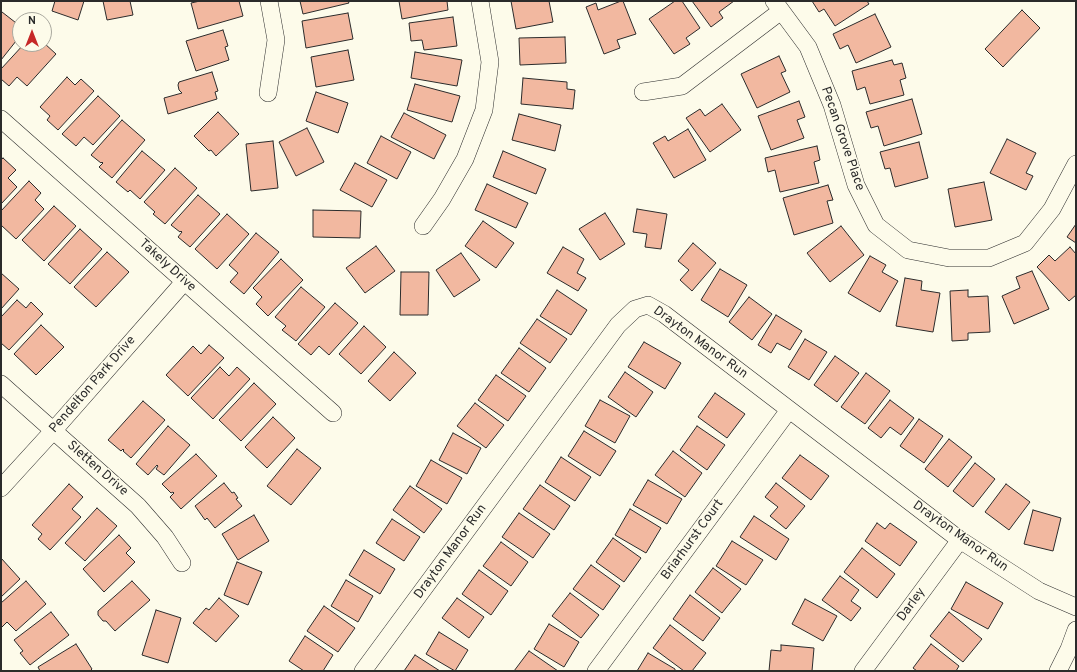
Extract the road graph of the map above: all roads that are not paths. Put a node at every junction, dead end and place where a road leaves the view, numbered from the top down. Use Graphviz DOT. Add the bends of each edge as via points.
graph roads {
  1 [pos="269,1"];
  2 [pos="480,1"];
  3 [pos="778,6"];
  4 [pos="643,92"];
  5 [pos="268,93"];
  6 [pos="1,119"];
  7 [pos="1076,164"];
  8 [pos="423,226"];
  9 [pos="184,282"];
  10 [pos="1,384"];
  11 [pos="790,410"];
  12 [pos="333,413"];
  13 [pos="53,431"];
  14 [pos="1,488"];
  15 [pos="960,540"];
  16 [pos="182,563"];
  17 [pos="1076,606"];
  18 [pos="1076,630"];
  19 [pos="363,671"];
  20 [pos="596,671"];
  21 [pos="863,671"];
  22 [pos="1058,671"];
  1 -- 5 [label="street" via="276,40"];
  2 -- 8 [label="street" via="490,62 484,110 465,159"];
  3 -- 4 [label="street" via="682,86"];
  3 -- 7 [label="street, Pecan Grove Place" via="808,47 832,105 856,185 876,225 908,250 949,258 989,258 1025,242 1052,209"];
  6 -- 9 [label="street, Takely Drive"];
  9 -- 12 [label="street, Takely Drive"];
  9 -- 13 [label="street, Pendelton Park Drive"];
  10 -- 13 [label="street, Sletten Drive"];
  11 -- 15 [label="street, Drayton Manor Run"];
  11 -- 19 [label="street, Drayton Manor Run" via="664,314 648,304 635,309 618,325"];
  11 -- 20 [label="street, Briarhurst Court"];
  13 -- 14 [label="street, Pendelton Park Drive"];
  13 -- 16 [label="street, Sletten Drive" via="138,506 166,537"];
  15 -- 17 [label="street, Drayton Manor Run" via="1039,591"];
  15 -- 21 [label="street, Darley"];
  18 -- 22 [label="street"];
}
